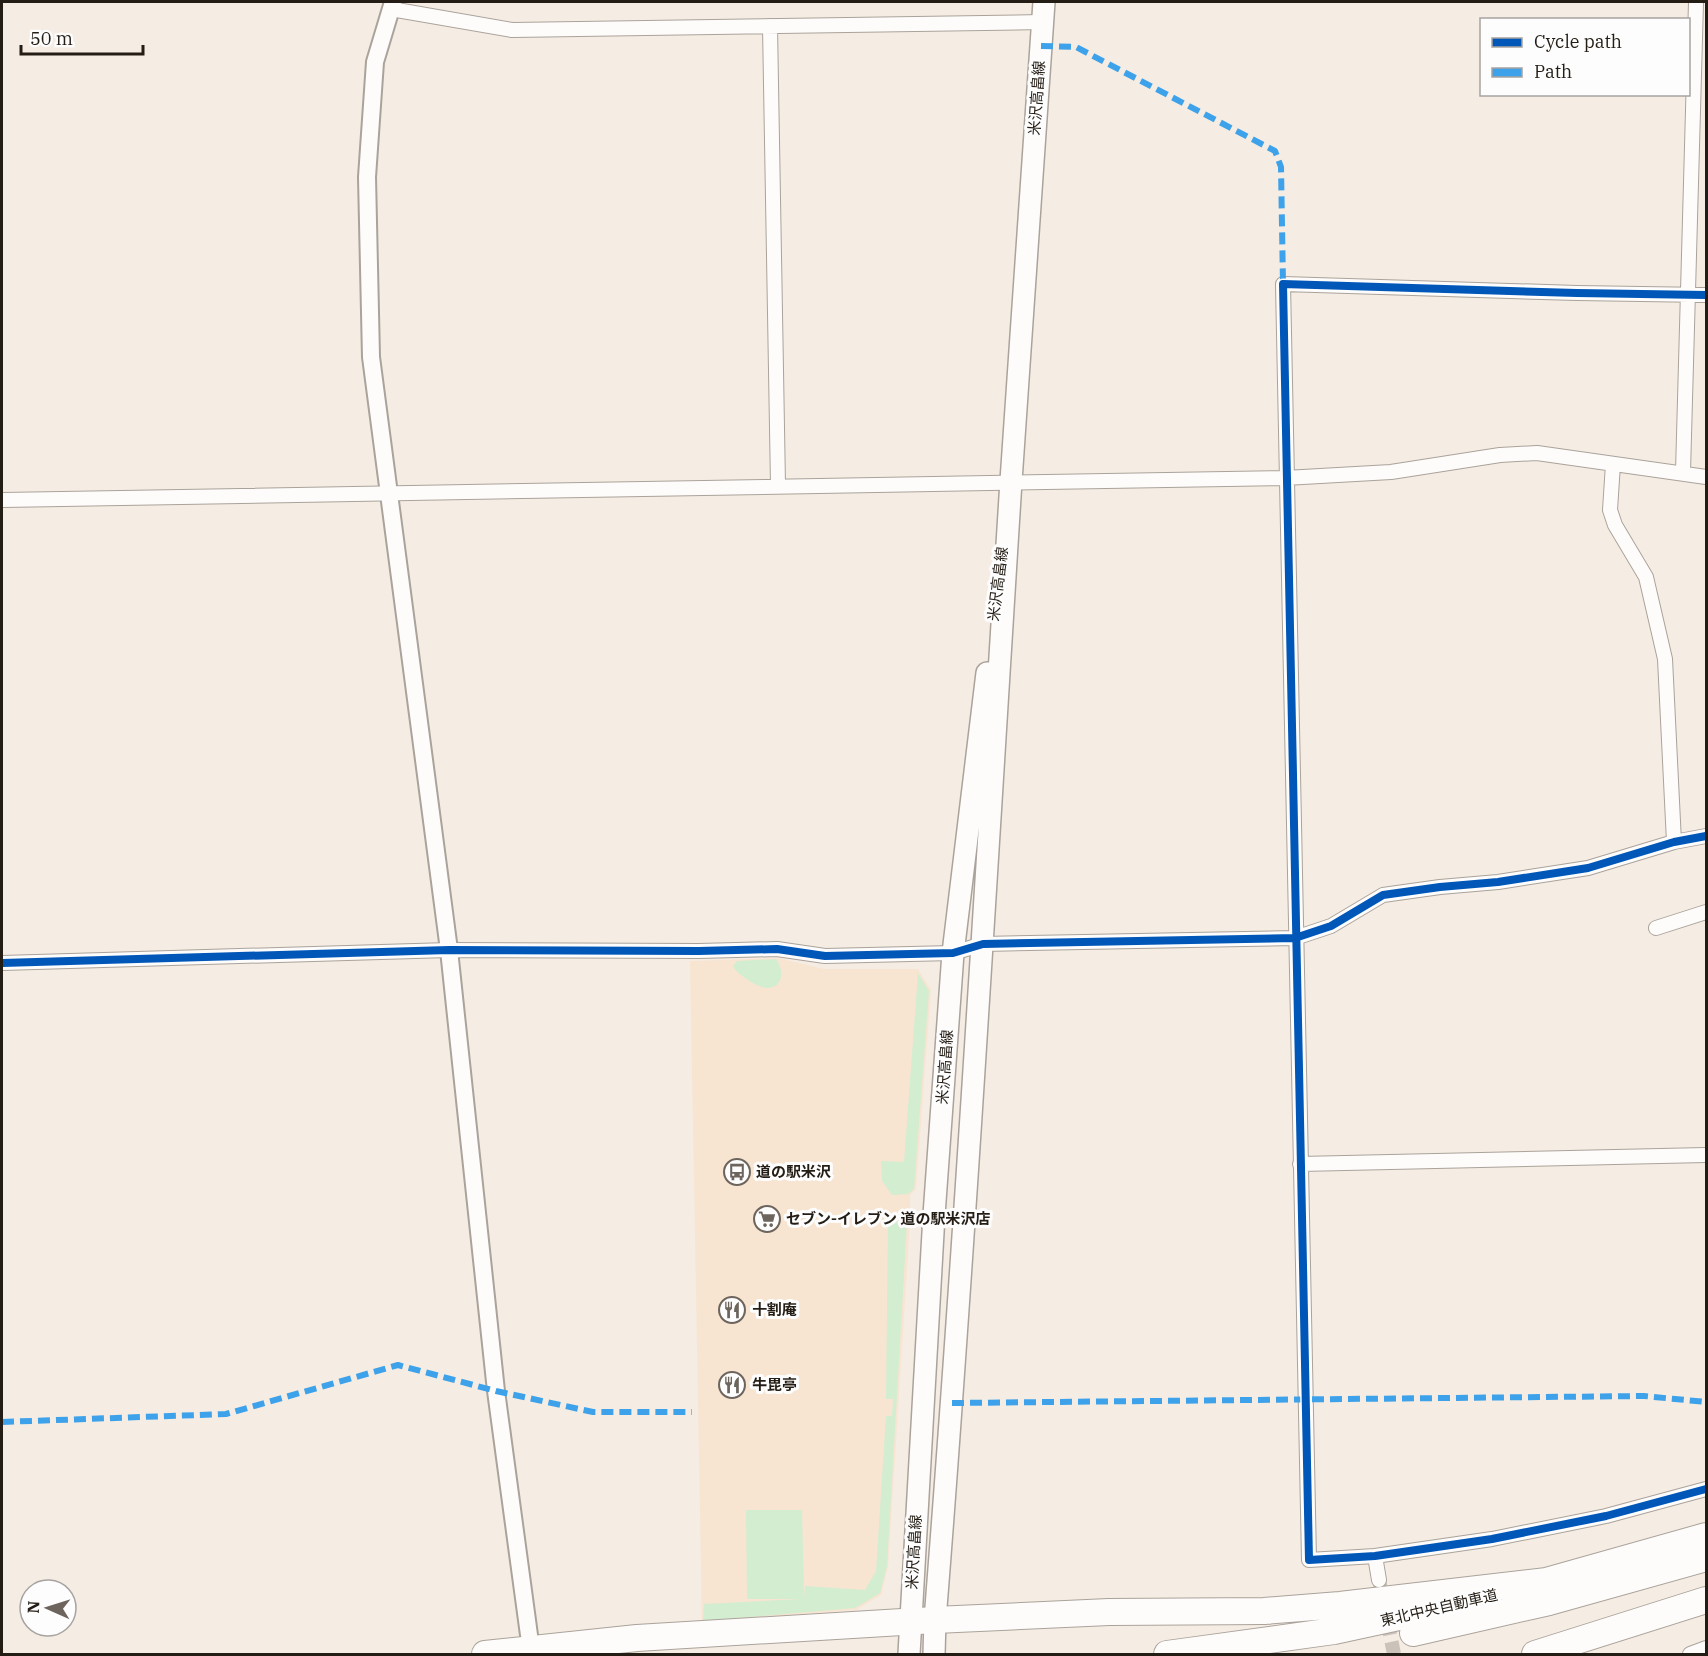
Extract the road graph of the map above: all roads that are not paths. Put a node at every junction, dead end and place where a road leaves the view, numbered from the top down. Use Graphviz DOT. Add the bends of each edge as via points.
graph roads {
  1 [pos="1696,2"];
  2 [pos="392,5"];
  3 [pos="1043,12"];
  4 [pos="770,26"];
  5 [pos="1689,295"];
  6 [pos="1707,295"];
  7 [pos="1613,464"];
  8 [pos="1683,472"];
  9 [pos="1707,477"];
  10 [pos="1285,478"];
  11 [pos="1011,482"];
  12 [pos="778,485"];
  13 [pos="389,494"];
  14 [pos="2,500"];
  15 [pos="1707,836"];
  16 [pos="1674,842"];
  17 [pos="1707,912"];
  18 [pos="1656,928"];
  19 [pos="1295,938"];
  20 [pos="983,945"];
  21 [pos="449,950"];
  22 [pos="953,953"];
  23 [pos="2,963"];
  24 [pos="1707,1155"];
  25 [pos="1300,1164"];
  26 [pos="1707,1490"];
  27 [pos="1707,1536"];
  28 [pos="1375,1556"];
  29 [pos="1707,1558"];
  30 [pos="1378,1580"];
  31 [pos="1547,1581"];
  32 [pos="1707,1600"];
  33 [pos="935,1620"];
  34 [pos="910,1623"];
  35 [pos="529,1635"];
  36 [pos="1707,1648"];
  37 [pos="485,1654"];
  38 [pos="909,1654"];
  39 [pos="934,1654"];
  40 [pos="1167,1654"];
  41 [pos="1292,1654"];
  42 [pos="1535,1654"];
  43 [pos="1690,1654"];
  1 -- 5 [label="street"];
  2 -- 4 [label="street" via="512,30"];
  2 -- 13 [label="street" via="375,62 367,177 371,357"];
  3 -- 4 [label="street"];
  3 -- 11 [label="main road, 米沢高畠線"];
  4 -- 12 [label="street"];
  5 -- 6 [label="street"];
  5 -- 8 [label="street"];
  5 -- 10 [label="street" via="1283,284"];
  7 -- 8 [label="street"];
  7 -- 10 [label="street" via="1537,453 1391,472"];
  7 -- 16 [label="street" via="1610,510 1646,577 1665,659"];
  8 -- 9 [label="street"];
  10 -- 11 [label="street"];
  10 -- 19 [label="street"];
  11 -- 12 [label="street"];
  11 -- 20 [label="main road, 米沢高畠線"];
  11 -- 22 [label="main road, 米沢高畠線"];
  12 -- 13 [label="street"];
  13 -- 14 [label="street"];
  13 -- 21 [label="street"];
  15 -- 16 [label="street"];
  16 -- 19 [label="street" via="1588,868 1383,895 1331,926"];
  17 -- 18 [label="street"];
  19 -- 20 [label="street"];
  19 -- 25 [label="street"];
  20 -- 22 [label="street"];
  20 -- 33 [label="main road, 米沢高畠線"];
  21 -- 22 [label="street" via="777,949 825,956"];
  21 -- 23 [label="street"];
  21 -- 35 [label="street" via="496,1391"];
  22 -- 34 [label="main road, 米沢高畠線"];
  24 -- 25 [label="street"];
  25 -- 28 [label="street" via="1309,1560"];
  26 -- 28 [label="street" via="1492,1539"];
  27 -- 31 [label="highway, 東北中央自動車道"];
  28 -- 30 [label="street"];
  29 -- 41 [label="highway, 東北中央自動車道" via="1539,1605 1374,1641"];
  31 -- 33 [label="highway" via="1264,1611 1109,1612"];
  31 -- 40 [label="highway, 東北中央自動車道" via="1426,1613 1334,1631"];
  32 -- 42 [label="highway"];
  33 -- 34 [label="highway"];
  33 -- 39 [label="main road, 米沢高畠線"];
  34 -- 37 [label="highway" via="637,1638"];
  34 -- 38 [label="main road, 米沢高畠線"];
  36 -- 43 [label="street"];
}
